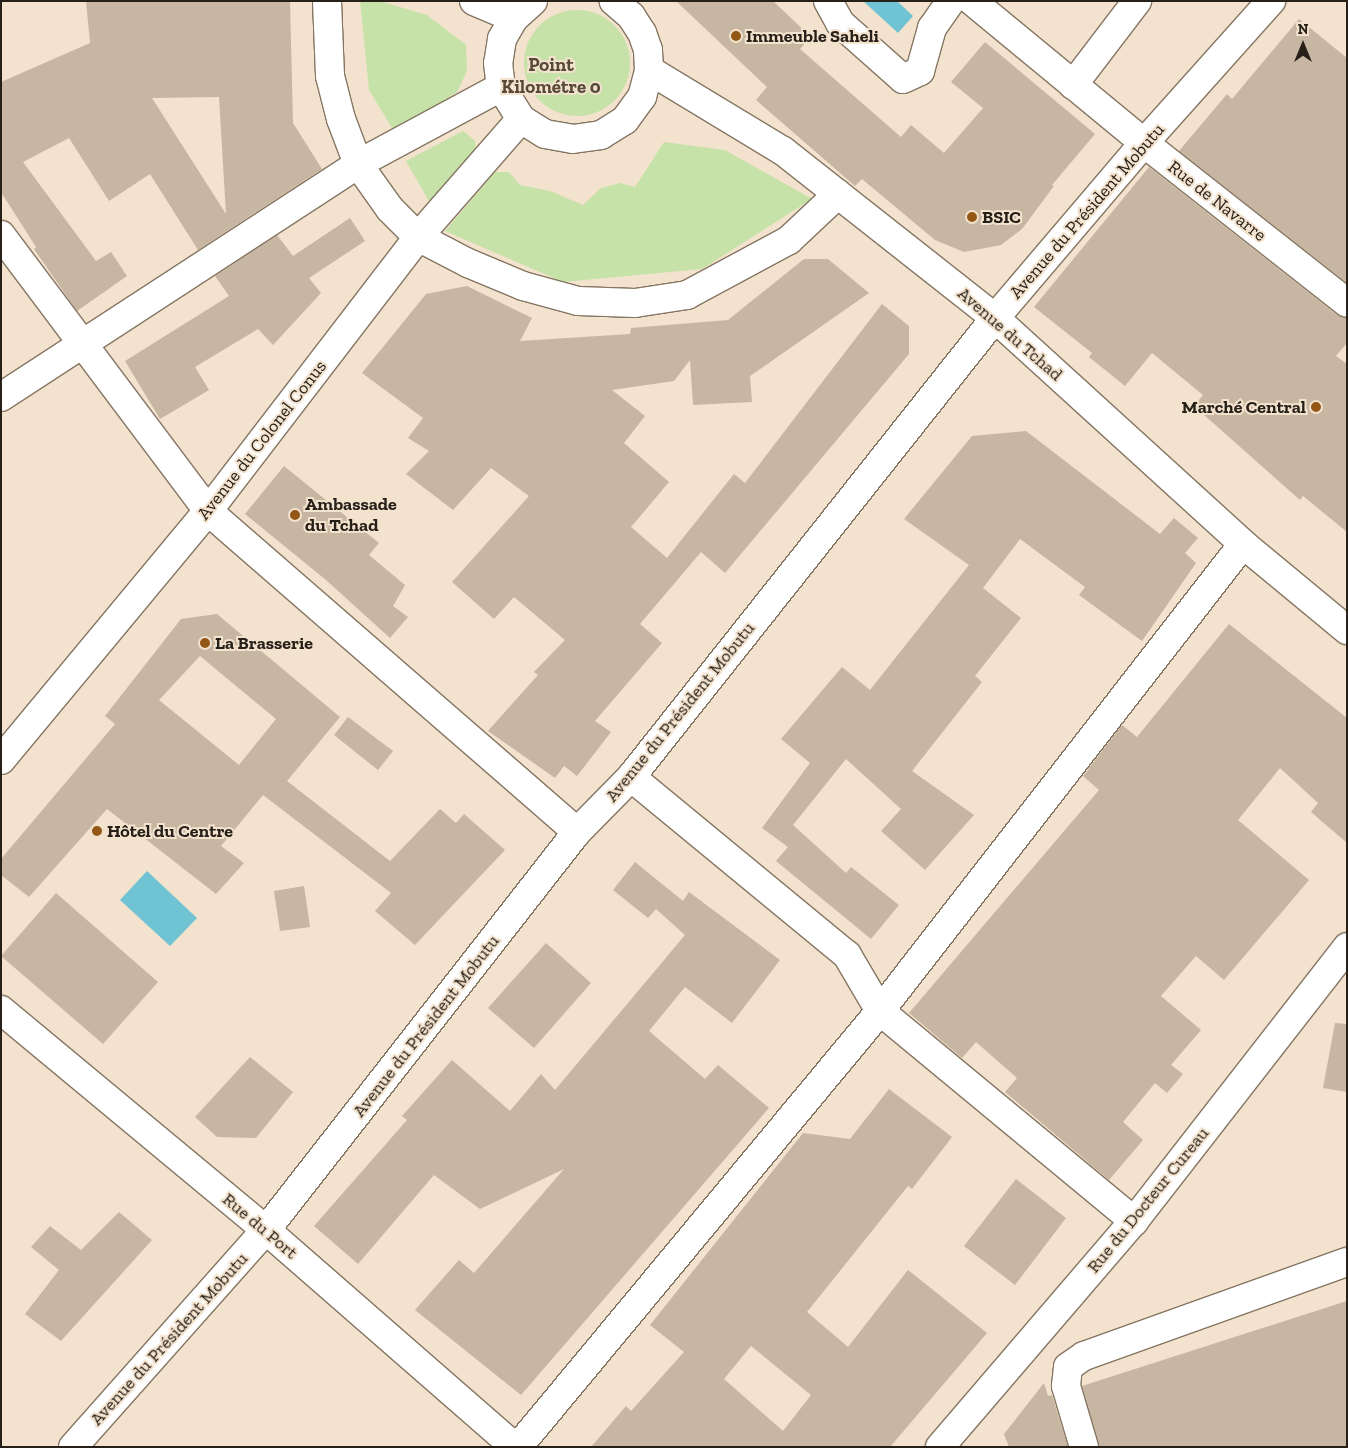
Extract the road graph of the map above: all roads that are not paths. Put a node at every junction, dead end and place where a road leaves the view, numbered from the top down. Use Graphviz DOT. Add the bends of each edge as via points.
graph roads {
  1 [pos="326,1"];
  2 [pos="474,1"];
  3 [pos="828,1"];
  4 [pos="951,1"];
  5 [pos="972,1"];
  6 [pos="1137,1"];
  7 [pos="1271,1"];
  8 [pos="617,2"];
  9 [pos="523,9"];
  10 [pos="649,70"];
  11 [pos="1073,85"];
  12 [pos="501,87"];
  13 [pos="521,119"];
  14 [pos="1144,143"];
  15 [pos="358,164"];
  16 [pos="838,194"];
  17 [pos="1,235"];
  18 [pos="418,237"];
  19 [pos="1347,303"];
  20 [pos="995,318"];
  21 [pos="85,345"];
  22 [pos="1,397"];
  23 [pos="208,511"];
  24 [pos="1243,544"];
  25 [pos="1347,630"];
  26 [pos="1,760"];
  27 [pos="631,777"];
  28 [pos="577,832"];
  29 [pos="1347,947"];
  30 [pos="1,1010"];
  31 [pos="880,1011"];
  32 [pos="1134,1221"];
  33 [pos="266,1230"];
  34 [pos="1347,1262"];
  35 [pos="73,1447"];
  36 [pos="516,1447"];
  37 [pos="940,1447"];
  38 [pos="1084,1447"];
  1 -- 15 [label="street" via="330,76 341,119"];
  2 -- 9 [label="street"];
  3 -- 4 [label="street" via="840,23 903,80 920,70 932,28"];
  5 -- 11 [label="street, Rue de Navarre"];
  6 -- 11 [label="street"];
  7 -- 14 [label="street, Avenue du Président Mobutu"];
  8 -- 10 [label="street" via="642,32"];
  9 -- 12 [label="street" via="502,39 498,63"];
  10 -- 13 [label="street" via="642,97 625,120 601,135 573,140 545,134"];
  10 -- 16 [label="street, Avenue du Tchad" via="783,151"];
  11 -- 14 [label="street, Rue de Navarre"];
  12 -- 13 [label="street"];
  12 -- 15 [label="street"];
  13 -- 18 [label="street, Avenue du Colonel Conus"];
  14 -- 19 [label="street, Rue de Navarre"];
  14 -- 20 [label="street, Avenue du Président Mobutu"];
  15 -- 18 [label="street" via="390,209"];
  15 -- 21 [label="street"];
  16 -- 18 [label="street" via="789,240 740,269 687,295 635,303 578,301 523,286"];
  16 -- 20 [label="street, Avenue du Tchad"];
  17 -- 21 [label="street"];
  18 -- 23 [label="street, Avenue du Colonel Conus"];
  20 -- 24 [label="street, Avenue du Tchad"];
  20 -- 27 [label="street, Avenue du Président Mobutu"];
  21 -- 22 [label="street"];
  21 -- 23 [label="street"];
  23 -- 26 [label="street, Avenue du Colonel Conus"];
  23 -- 28 [label="street"];
  24 -- 25 [label="street, Avenue du Tchad"];
  24 -- 31 [label="street"];
  27 -- 28 [label="street, Avenue du Président Mobutu"];
  27 -- 31 [label="street" via="847,955"];
  28 -- 33 [label="street, Avenue du Président Mobutu"];
  29 -- 32 [label="street, Rue du Docteur Cureau"];
  30 -- 33 [label="street, Rue du Port"];
  31 -- 32 [label="street"];
  31 -- 36 [label="street"];
  32 -- 37 [label="street, Rue du Docteur Cureau"];
  33 -- 35 [label="street, Avenue du Président Mobutu"];
  33 -- 36 [label="street, Rue du Port"];
  34 -- 38 [label="street" via="1084,1356 1068,1367 1066,1386"];
}
